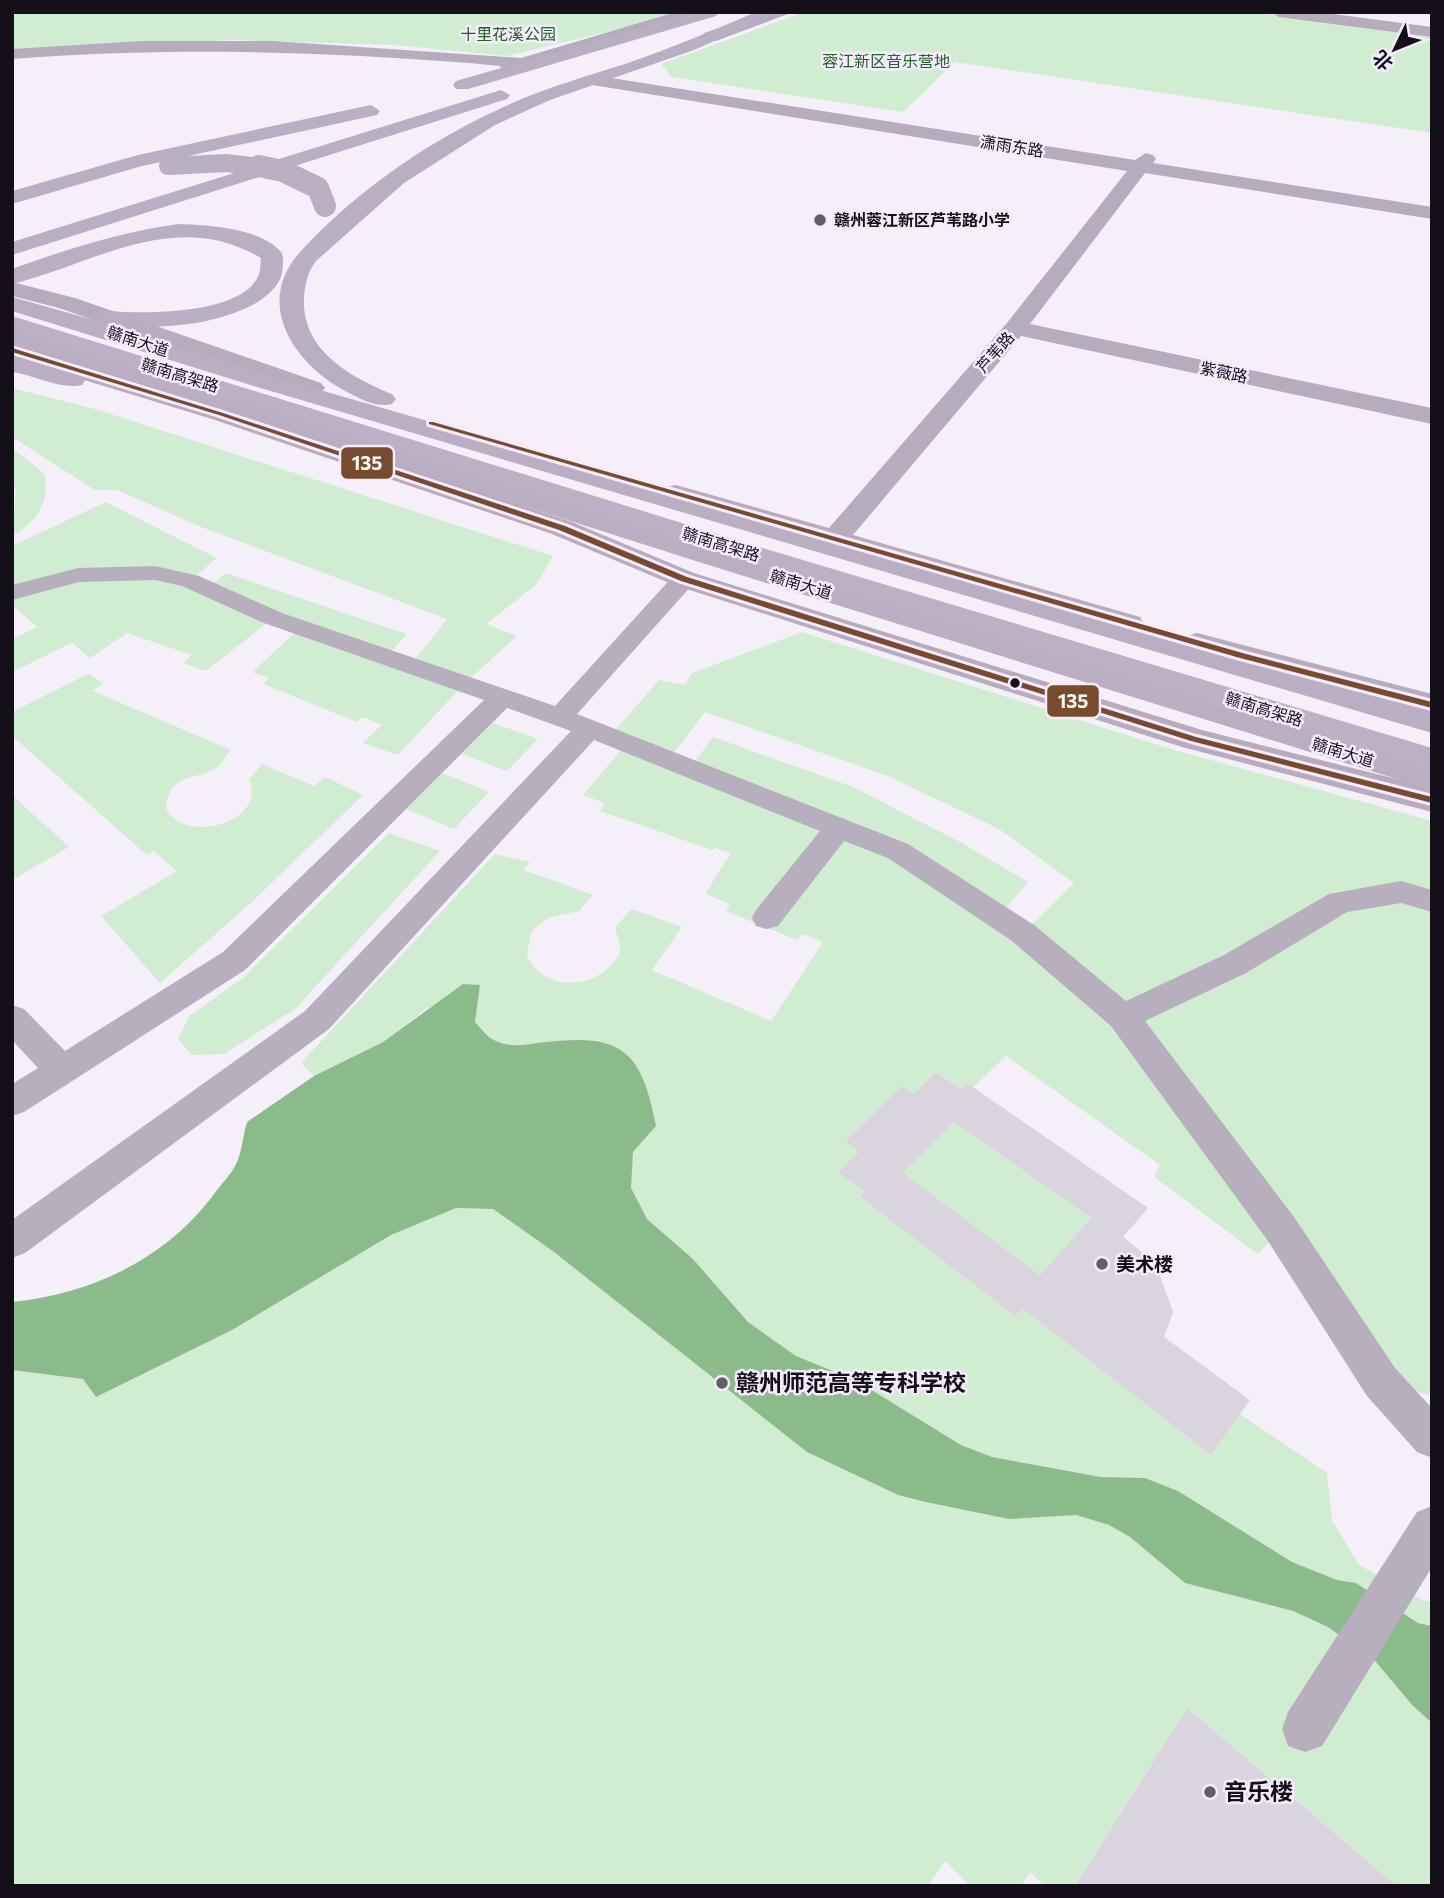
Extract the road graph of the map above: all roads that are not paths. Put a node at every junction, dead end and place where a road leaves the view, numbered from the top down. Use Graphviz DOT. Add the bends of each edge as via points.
graph roads {
  1 [pos="694,12"];
  2 [pos="712,12"];
  3 [pos="727,12"];
  4 [pos="759,12"];
  5 [pos="771,12"];
  6 [pos="785,12"];
  7 [pos="1279,12"];
  8 [pos="1330,12"];
  9 [pos="1432,25"];
  10 [pos="1432,32"];
  11 [pos="701,40"];
  12 [pos="12,54"];
  13 [pos="526,63"];
  14 [pos="600,78"];
  15 [pos="552,92"];
  16 [pos="449,95"];
  17 [pos="391,106"];
  18 [pos="242,139"];
  19 [pos="1143,163"];
  20 [pos="12,183"];
  21 [pos="12,198"];
  22 [pos="1432,204"];
  23 [pos="12,211"];
  24 [pos="1432,213"];
  25 [pos="12,236"];
  26 [pos="12,249"];
  27 [pos="12,266"];
  28 [pos="301,266"];
  29 [pos="12,276"];
  30 [pos="12,289"];
  31 [pos="12,298"];
  32 [pos="12,304"];
  33 [pos="12,313"];
  34 [pos="12,323"];
  35 [pos="118,324"];
  36 [pos="1015,328"];
  37 [pos="12,335"];
  38 [pos="12,350"];
  39 [pos="53,355"];
  40 [pos="12,368"];
  41 [pos="1432,416"];
  42 [pos="503,444"];
  43 [pos="568,470"];
  44 [pos="458,494"];
  45 [pos="530,518"];
  46 [pos="836,538"];
  47 [pos="712,557"];
  48 [pos="684,579"];
  49 [pos="12,593"];
  50 [pos="504,696"];
  51 [pos="1432,705"];
  52 [pos="1432,722"];
  53 [pos="575,723"];
  54 [pos="1432,738"];
  55 [pos="1432,760"];
  56 [pos="1432,778"];
  57 [pos="1432,800"];
  58 [pos="839,827"];
  59 [pos="1432,901"];
  60 [pos="766,918"];
  61 [pos="1123,1017"];
  62 [pos="12,1018"];
  63 [pos="61,1070"];
  64 [pos="12,1102"];
  65 [pos="12,1241"];
  66 [pos="1432,1438"];
  67 [pos="1432,1527"];
  68 [pos="1305,1728"];
  1 -- 13 [label="street"];
  2 -- 13 [label="main road"];
  3 -- 16 [label="main road"];
  4 -- 26 [label="main road"];
  5 -- 11 [label="main road"];
  6 -- 11 [label="street"];
  7 -- 10 [label="street"];
  8 -- 9 [label="street"];
  11 -- 14 [label="main road"];
  12 -- 13 [label="street" via="281,45"];
  13 -- 16 [label="main road"];
  14 -- 15 [label="main road"];
  14 -- 19 [label="street, 潇雨东路"];
  15 -- 27 [label="main road"];
  15 -- 28 [label="main road" via="484,124 418,163 354,214"];
  16 -- 25 [label="main road"];
  17 -- 18 [label="main road"];
  18 -- 20 [label="main road"];
  18 -- 21 [label="main road" via="125,165"];
  19 -- 22 [label="street, 潇雨东路"];
  19 -- 24 [label="street, 潇雨东路"];
  19 -- 36 [label="street, 芦苇路"];
  23 -- 28 [label="main road, bridge" via="108,178 168,166 234,163 288,172 318,188 325,206"];
  28 -- 42 [label="main road" via="291,297 291,316 298,337 315,357 340,378 376,396"];
  29 -- 35 [label="main road" via="130,239 181,231 245,238 272,255 270,278 260,289 221,309"];
  30 -- 35 [label="street"];
  31 -- 35 [label="main road"];
  32 -- 35 [label="main road, 赣南大道"];
  33 -- 54 [label="highway, 赣南高架路"];
  34 -- 55 [label="highway, 赣南高架路"];
  35 -- 42 [label="street" via="275,377"];
  35 -- 43 [label="main road, 赣南大道" via="266,382"];
  36 -- 41 [label="street, 紫薇路"];
  36 -- 46 [label="street, 芦苇路"];
  37 -- 39 [label="main road, 赣南大道"];
  38 -- 39 [label="street"];
  39 -- 44 [label="street"];
  39 -- 47 [label="main road, 赣南大道"];
  40 -- 44 [label="main road" via="37,368 217,426"];
  40 -- 45 [label="street" via="388,482"];
  42 -- 43 [label="main road"];
  42 -- 46 [label="street"];
  43 -- 52 [label="main road, 赣南大道"];
  44 -- 45 [label="street"];
  44 -- 47 [label="main road"];
  45 -- 48 [label="street"];
  46 -- 51 [label="street" via="1230,653"];
  47 -- 56 [label="main road, 赣南大道"];
  48 -- 53 [label="street"];
  48 -- 57 [label="street" via="1194,739"];
  49 -- 50 [label="street" via="78,575 155,573 190,581 273,618 385,659"];
  50 -- 53 [label="street"];
  50 -- 63 [label="street" via="234,961"];
  53 -- 58 [label="street"];
  53 -- 65 [label="street" via="317,1020"];
  58 -- 60 [label="street"];
  58 -- 61 [label="street" via="898,851 999,916"];
  59 -- 61 [label="street" via="1401,892 1340,902 1235,964"];
  61 -- 66 [label="street" via="1281,1229 1381,1382"];
  62 -- 63 [label="street"];
  63 -- 64 [label="street"];
  67 -- 68 [label="street"];
}
